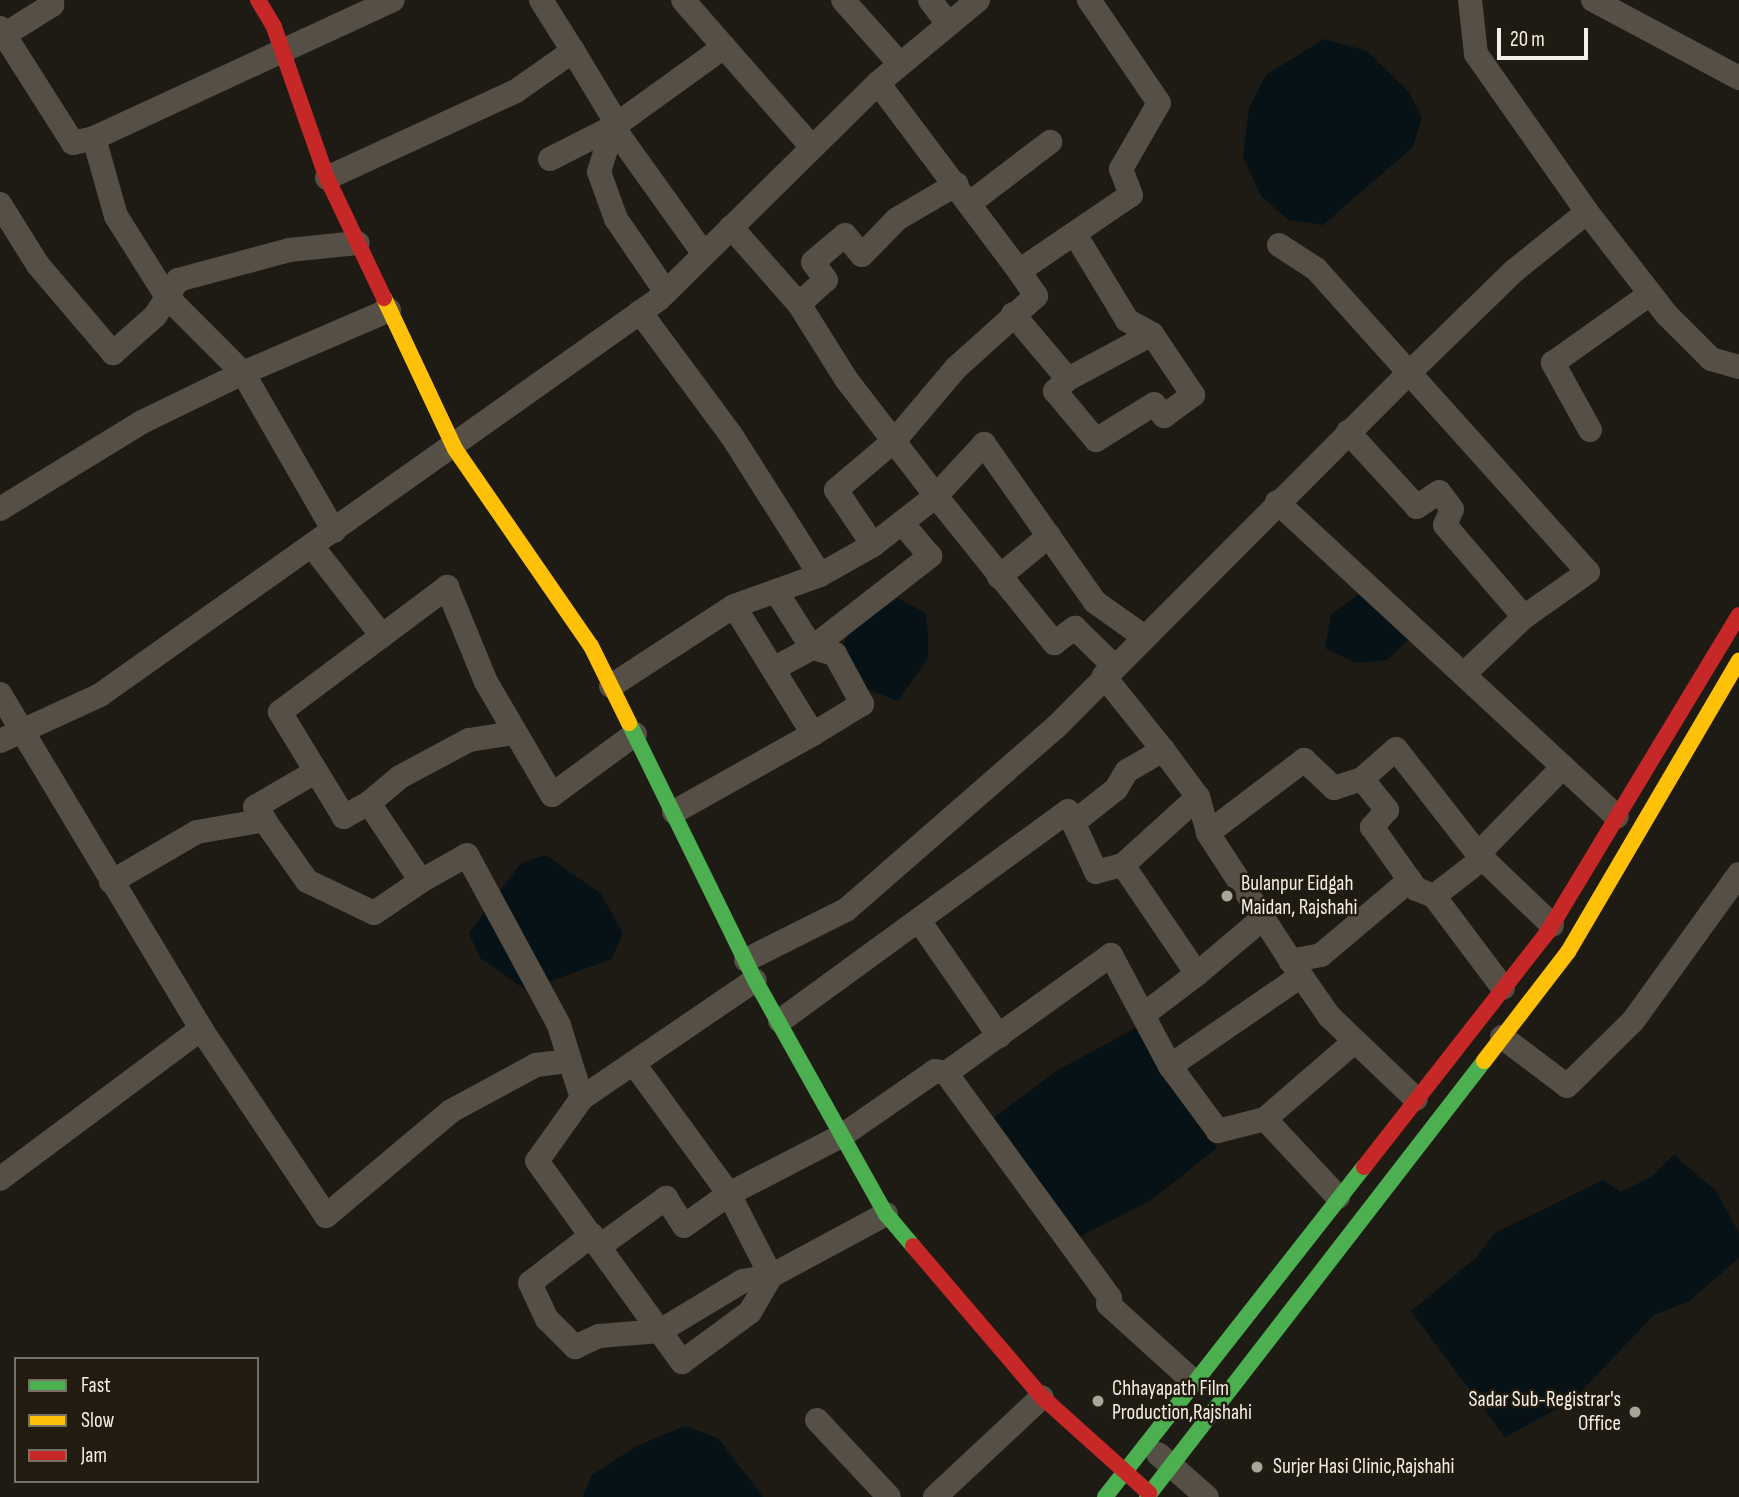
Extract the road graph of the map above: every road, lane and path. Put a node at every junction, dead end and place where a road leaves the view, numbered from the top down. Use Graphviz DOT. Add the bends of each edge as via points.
graph roads {
  1 [pos="51,0"];
  2 [pos="258,0"];
  3 [pos="393,0"];
  4 [pos="541,0"];
  5 [pos="683,0"];
  6 [pos="843,0"];
  7 [pos="930,0"];
  8 [pos="978,0"];
  9 [pos="1089,0"];
  10 [pos="1470,0"];
  11 [pos="1593,0"];
  12 [pos="948,24"];
  13 [pos="2,32"];
  14 [pos="724,47"];
  15 [pos="282,51"];
  16 [pos="573,51"];
  17 [pos="900,64"];
  18 [pos="1739,78"];
  19 [pos="878,83"];
  20 [pos="615,126"];
  21 [pos="94,138"];
  22 [pos="1050,142"];
  23 [pos="811,146"];
  24 [pos="550,159"];
  25 [pos="327,178"];
  26 [pos="963,194"];
  27 [pos="0,205"];
  28 [pos="1587,212"];
  29 [pos="731,227"];
  30 [pos="1075,234"];
  31 [pos="358,243"];
  32 [pos="1279,245"];
  33 [pos="704,254"];
  34 [pos="1018,271"];
  35 [pos="666,292"];
  36 [pos="1650,293"];
  37 [pos="167,297"];
  38 [pos="799,304"];
  39 [pos="389,310"];
  40 [pos="640,312"];
  41 [pos="1013,314"];
  42 [pos="1152,334"];
  43 [pos="1739,367"];
  44 [pos="246,372"];
  45 [pos="1407,375"];
  46 [pos="1068,379"];
  47 [pos="1590,430"];
  48 [pos="1348,432"];
  49 [pos="895,440"];
  50 [pos="455,449"];
  51 [pos="936,496"];
  52 [pos="1277,502"];
  53 [pos="0,509"];
  54 [pos="902,523"];
  55 [pos="334,531"];
  56 [pos="1049,536"];
  57 [pos="873,545"];
  58 [pos="312,546"];
  59 [pos="821,575"];
  60 [pos="999,577"];
  61 [pos="776,591"];
  62 [pos="734,606"];
  63 [pos="1739,615"];
  64 [pos="1524,617"];
  65 [pos="382,636"];
  66 [pos="1143,636"];
  67 [pos="812,648"];
  68 [pos="1739,661"];
  69 [pos="773,669"];
  70 [pos="1109,671"];
  71 [pos="1464,674"];
  72 [pos="611,686"];
  73 [pos="0,694"];
  74 [pos="514,733"];
  75 [pos="635,734"];
  76 [pos="813,734"];
  77 [pos="11,737"];
  78 [pos="1163,750"];
  79 [pos="1563,767"];
  80 [pos="315,772"];
  81 [pos="1362,779"];
  82 [pos="1198,797"];
  83 [pos="369,803"];
  84 [pos="674,812"];
  85 [pos="1617,817"];
  86 [pos="265,820"];
  87 [pos="1073,823"];
  88 [pos="1208,833"];
  89 [pos="1480,857"];
  90 [pos="1123,865"];
  91 [pos="1739,874"];
  92 [pos="1410,880"];
  93 [pos="421,881"];
  94 [pos="111,882"];
  95 [pos="1434,896"];
  96 [pos="1261,920"];
  97 [pos="920,922"];
  98 [pos="1552,925"];
  99 [pos="1296,968"];
  100 [pos="750,970"];
  101 [pos="1197,974"];
  102 [pos="1503,988"];
  103 [pos="1143,1015"];
  104 [pos="780,1021"];
  105 [pos="201,1029"];
  106 [pos="999,1035"];
  107 [pos="1502,1037"];
  108 [pos="1355,1041"];
  109 [pos="570,1061"];
  110 [pos="635,1065"];
  111 [pos="1170,1066"];
  112 [pos="946,1073"];
  113 [pos="582,1098"];
  114 [pos="1416,1099"];
  115 [pos="1265,1119"];
  116 [pos="843,1135"];
  117 [pos="0,1179"];
  118 [pos="729,1194"];
  119 [pos="1338,1197"];
  120 [pos="886,1214"];
  121 [pos="596,1240"];
  122 [pos="771,1276"];
  123 [pos="660,1331"];
  124 [pos="1193,1381"];
  125 [pos="1042,1397"];
  126 [pos="817,1420"];
  127 [pos="1145,1441"];
  128 [pos="1171,1465"];
  129 [pos="1122,1471"];
  130 [pos="1148,1495"];
  131 [pos="889,1497"];
  132 [pos="935,1497"];
  133 [pos="1105,1497"];
  134 [pos="1207,1497"];
  1 -- 13 [label="street" via="52,5"];
  2 -- 15 [label="street"];
  3 -- 15 [label="street"];
  4 -- 16 [label="street"];
  5 -- 14 [label="street"];
  6 -- 17 [label="street"];
  7 -- 12 [label="street"];
  8 -- 12 [label="street"];
  9 -- 30 [label="street" via="1159,103 1121,169 1131,195"];
  10 -- 28 [label="street" via="1476,54"];
  11 -- 18 [label="street"];
  12 -- 17 [label="street"];
  13 -- 21 [label="street" via="72,143"];
  14 -- 20 [label="street"];
  14 -- 23 [label="street"];
  15 -- 21 [label="street"];
  15 -- 25 [label="street"];
  16 -- 20 [label="street"];
  16 -- 25 [label="street" via="516,90"];
  17 -- 19 [label="street"];
  19 -- 23 [label="street"];
  19 -- 26 [label="street"];
  20 -- 24 [label="street"];
  20 -- 33 [label="street"];
  20 -- 35 [label="street" via="599,172 617,219"];
  21 -- 37 [label="street" via="116,216"];
  22 -- 26 [label="street"];
  23 -- 29 [label="street"];
  25 -- 31 [label="street"];
  26 -- 34 [label="street"];
  26 -- 38 [label="street" via="897,219 862,255 845,235 813,262 826,280"];
  27 -- 37 [label="street" via="38,265 113,353 155,317"];
  28 -- 36 [label="street"];
  28 -- 45 [label="street" via="1514,271"];
  29 -- 33 [label="street"];
  29 -- 38 [label="street"];
  30 -- 34 [label="street"];
  30 -- 42 [label="street" via="1127,320"];
  31 -- 37 [label="street" via="289,250 196,274 178,280"];
  31 -- 39 [label="street"];
  32 -- 45 [label="street" via="1316,269"];
  33 -- 35 [label="street"];
  34 -- 41 [label="street" via="1036,296"];
  35 -- 40 [label="street"];
  36 -- 43 [label="street" via="1711,359"];
  36 -- 47 [label="street" via="1553,363"];
  37 -- 44 [label="street"];
  38 -- 49 [label="street" via="846,379"];
  39 -- 44 [label="street"];
  39 -- 50 [label="street"];
  40 -- 50 [label="street"];
  40 -- 59 [label="street" via="731,435"];
  41 -- 46 [label="street"];
  41 -- 49 [label="street"];
  42 -- 46 [label="street"];
  42 -- 46 [label="street" via="1193,395 1164,416 1154,404 1096,440 1055,391"];
  44 -- 53 [label="street" via="142,422"];
  44 -- 55 [label="street"];
  45 -- 48 [label="street"];
  45 -- 64 [label="street" via="1588,572"];
  48 -- 52 [label="street"];
  48 -- 64 [label="street" via="1416,507 1439,492 1452,509 1445,525"];
  49 -- 51 [label="street"];
  49 -- 57 [label="street" via="836,490"];
  50 -- 55 [label="street"];
  50 -- 72 [label="street" via="591,646"];
  51 -- 54 [label="street"];
  51 -- 56 [label="street" via="984,444"];
  51 -- 60 [label="street"];
  52 -- 66 [label="street"];
  52 -- 71 [label="street"];
  54 -- 57 [label="street"];
  54 -- 67 [label="street" via="930,556"];
  55 -- 58 [label="street"];
  56 -- 60 [label="street"];
  56 -- 66 [label="street" via="1094,602"];
  57 -- 59 [label="street"];
  58 -- 65 [label="street"];
  58 -- 77 [label="street" via="100,695"];
  59 -- 61 [label="street"];
  60 -- 70 [label="street" via="1054,643 1075,628"];
  61 -- 62 [label="street"];
  61 -- 67 [label="street"];
  62 -- 69 [label="street"];
  62 -- 72 [label="street"];
  63 -- 85 [label="street"];
  64 -- 71 [label="street"];
  65 -- 74 [label="street" via="447,587"];
  65 -- 80 [label="street" via="280,712"];
  66 -- 70 [label="street"];
  67 -- 69 [label="street"];
  67 -- 76 [label="street" via="835,654 862,704"];
  68 -- 107 [label="street" via="1568,952"];
  69 -- 76 [label="street"];
  70 -- 78 [label="street"];
  70 -- 100 [label="street" via="1056,727 846,910"];
  71 -- 79 [label="street"];
  72 -- 75 [label="street"];
  73 -- 77 [label="street"];
  74 -- 75 [label="street" via="552,796"];
  74 -- 83 [label="street" via="469,740 400,777"];
  75 -- 84 [label="street"];
  76 -- 84 [label="street"];
  77 -- 94 [label="street"];
  78 -- 82 [label="street"];
  78 -- 87 [label="street" via="1127,771 1116,789"];
  79 -- 85 [label="street"];
  79 -- 89 [label="street"];
  80 -- 83 [label="street" via="344,817"];
  80 -- 86 [label="street" via="255,807"];
  81 -- 88 [label="street" via="1334,788 1304,760"];
  81 -- 89 [label="street" via="1396,749"];
  81 -- 92 [label="street" via="1387,810 1372,827"];
  82 -- 88 [label="street"];
  82 -- 90 [label="street"];
  83 -- 93 [label="street"];
  84 -- 100 [label="street"];
  85 -- 98 [label="street"];
  86 -- 93 [label="street" via="307,881 349,906 374,913"];
  86 -- 94 [label="street" via="197,832"];
  87 -- 90 [label="street" via="1096,872"];
  87 -- 97 [label="street" via="1068,811"];
  88 -- 96 [label="street"];
  89 -- 95 [label="street"];
  89 -- 98 [label="street"];
  90 -- 101 [label="street"];
  91 -- 107 [label="street" via="1633,1021 1567,1086"];
  92 -- 95 [label="street"];
  92 -- 99 [label="street" via="1321,955"];
  93 -- 109 [label="street" via="467,855 559,1025"];
  94 -- 105 [label="street"];
  95 -- 102 [label="street"];
  96 -- 99 [label="street"];
  96 -- 101 [label="street"];
  97 -- 104 [label="street"];
  97 -- 106 [label="street"];
  98 -- 102 [label="street"];
  99 -- 108 [label="street"];
  99 -- 111 [label="street"];
  100 -- 104 [label="street"];
  100 -- 110 [label="street" via="635,1058"];
  101 -- 103 [label="street"];
  102 -- 114 [label="street"];
  103 -- 106 [label="street" via="1111,955"];
  103 -- 111 [label="street"];
  104 -- 116 [label="street"];
  105 -- 109 [label="street" via="326,1216 451,1111 536,1065"];
  105 -- 117 [label="street"];
  106 -- 112 [label="street"];
  107 -- 128 [label="street"];
  108 -- 114 [label="street"];
  108 -- 115 [label="street"];
  109 -- 113 [label="street"];
  110 -- 113 [label="street"];
  110 -- 118 [label="street"];
  111 -- 115 [label="street" via="1218,1131"];
  112 -- 116 [label="street" via="935,1071"];
  112 -- 124 [label="street" via="1110,1298 1108,1304"];
  113 -- 121 [label="street" via="537,1161"];
  114 -- 119 [label="street"];
  115 -- 119 [label="street"];
  116 -- 118 [label="street"];
  116 -- 120 [label="street"];
  118 -- 121 [label="street" via="684,1226 666,1198"];
  118 -- 122 [label="street"];
  119 -- 124 [label="street"];
  120 -- 122 [label="street"];
  120 -- 125 [label="street"];
  121 -- 123 [label="street"];
  121 -- 123 [label="street" via="530,1283 547,1319 575,1347 599,1336"];
  122 -- 123 [label="street" via="743,1281"];
  122 -- 123 [label="street" via="750,1312 682,1362"];
  124 -- 127 [label="street"];
  125 -- 129 [label="street"];
  125 -- 132 [label="street"];
  126 -- 131 [label="street"];
  127 -- 128 [label="street"];
  127 -- 129 [label="street"];
  128 -- 130 [label="street"];
  128 -- 134 [label="street"];
  129 -- 130 [label="street"];
  129 -- 133 [label="street"];
}
